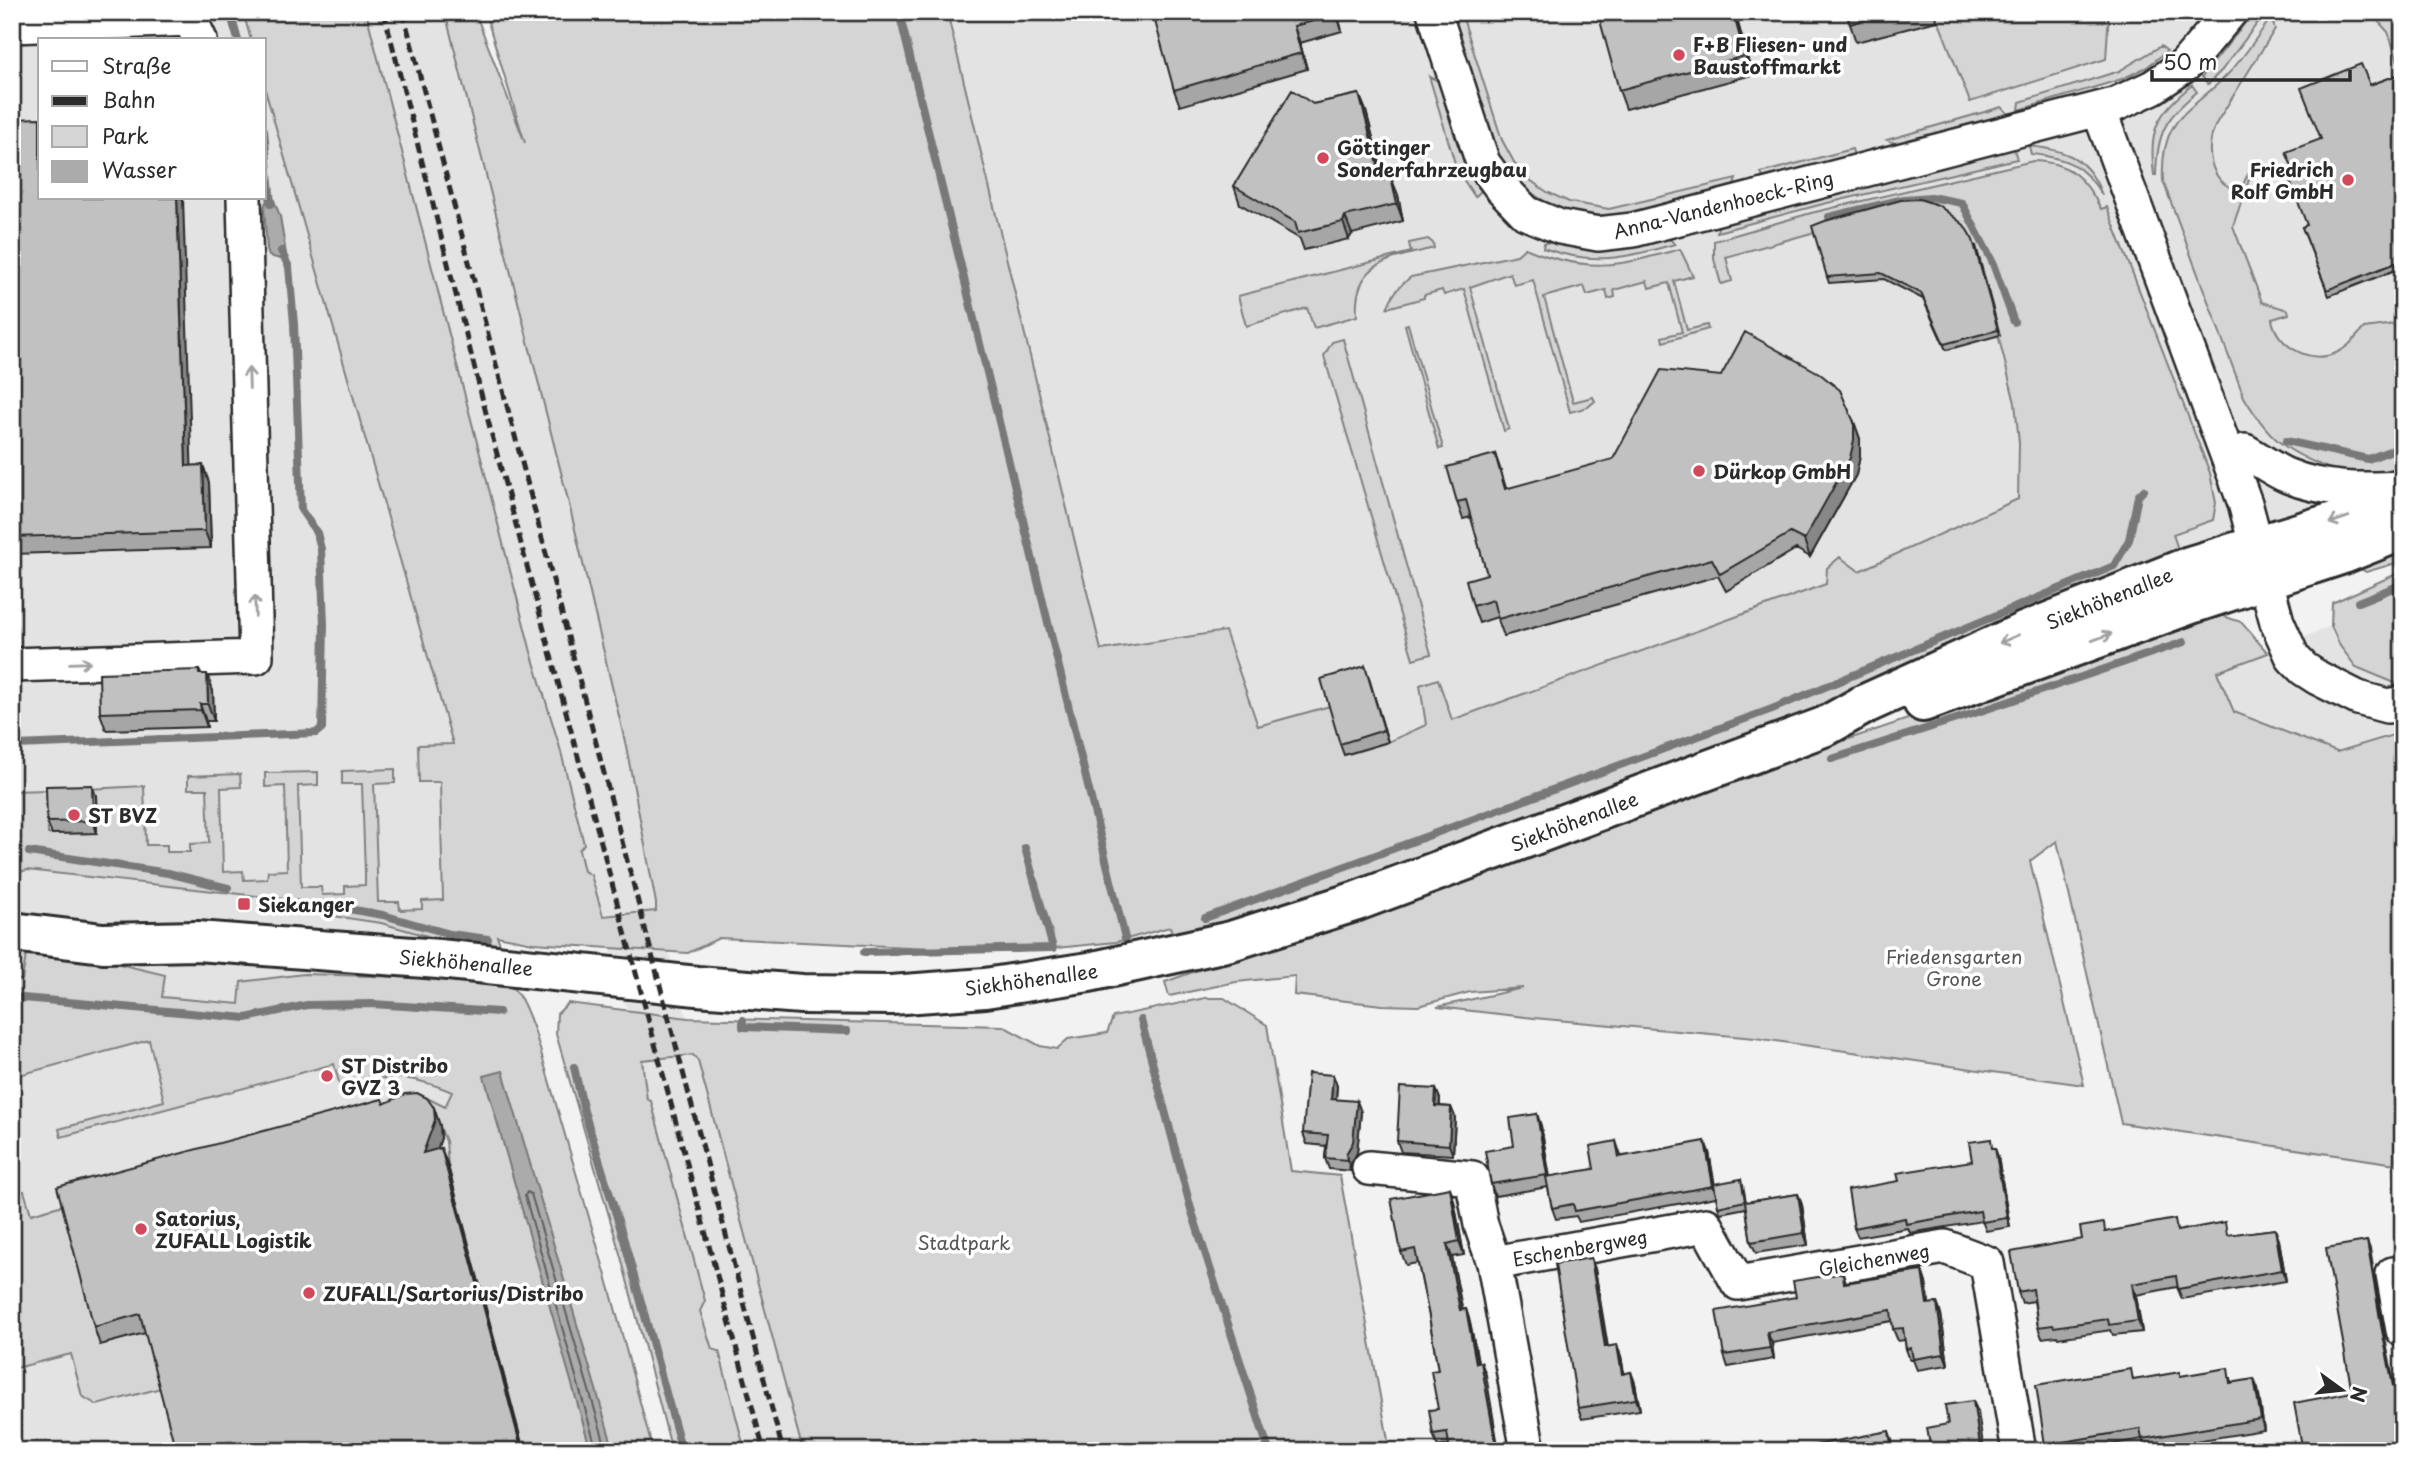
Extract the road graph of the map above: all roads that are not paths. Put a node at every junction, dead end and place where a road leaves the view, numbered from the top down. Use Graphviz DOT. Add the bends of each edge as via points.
graph roads {
  1 [pos="1434,12"];
  2 [pos="2230,12"];
  3 [pos="12,26"];
  4 [pos="199,38"];
  5 [pos="2106,108"];
  6 [pos="244,200"];
  7 [pos="2245,451"];
  8 [pos="2403,488"];
  9 [pos="2403,496"];
  10 [pos="2403,530"];
  11 [pos="2270,560"];
  12 [pos="12,664"];
  13 [pos="2403,703"];
  14 [pos="12,906"];
  15 [pos="12,932"];
  16 [pos="197,941"];
  17 [pos="1369,1168"];
  18 [pos="1494,1263"];
  19 [pos="2393,1274"];
  20 [pos="1738,1283"];
  21 [pos="2403,1330"];
  22 [pos="1528,1451"];
  23 [pos="2019,1451"];
  1 -- 5 [label="street, Anna-Vandenhoeck-Ring" via="1482,163 1526,213 1560,227 1598,234 1633,230"];
  2 -- 5 [label="street, Anna-Vandenhoeck-Ring" via="2185,65 2153,87"];
  3 -- 4 [label="street" via="190,19"];
  5 -- 7 [label="street" via="2142,187"];
  5 -- 11 [label="street" via="2245,503"];
  12 -- 6 [label="street, one-way" via="256,657"];
  7 -- 8 [label="street" via="2287,476 2319,485"];
  7 -- 11 [label="street" via="2267,508"];
  9 -- 11 [label="main road, Siekhöhenallee, one-way" via="2345,518"];
  10 -- 11 [label="main road, Siekhöhenallee"];
  11 -- 13 [label="street" via="2317,670 2358,698 2387,706"];
  11 -- 16 [label="main road, Siekhöhenallee" via="2190,566 2024,632 1826,726 1370,896 1231,941 1089,972 985,988 891,995 802,994 439,958"];
  14 -- 16 [label="main road, Siekhöhenallee" via="110,919"];
  15 -- 16 [label="main road, Siekhöhenallee" via="103,943"];
  17 -- 18 [label="street" via="1472,1178"];
  18 -- 20 [label="street, Eschenbergweg" via="1706,1225"];
  18 -- 22 [label="street, Eschenbergweg"];
  19 -- 21 [label="street"];
  20 -- 23 [label="street, Gleichenweg" via="1945,1247 1987,1263"];
}
